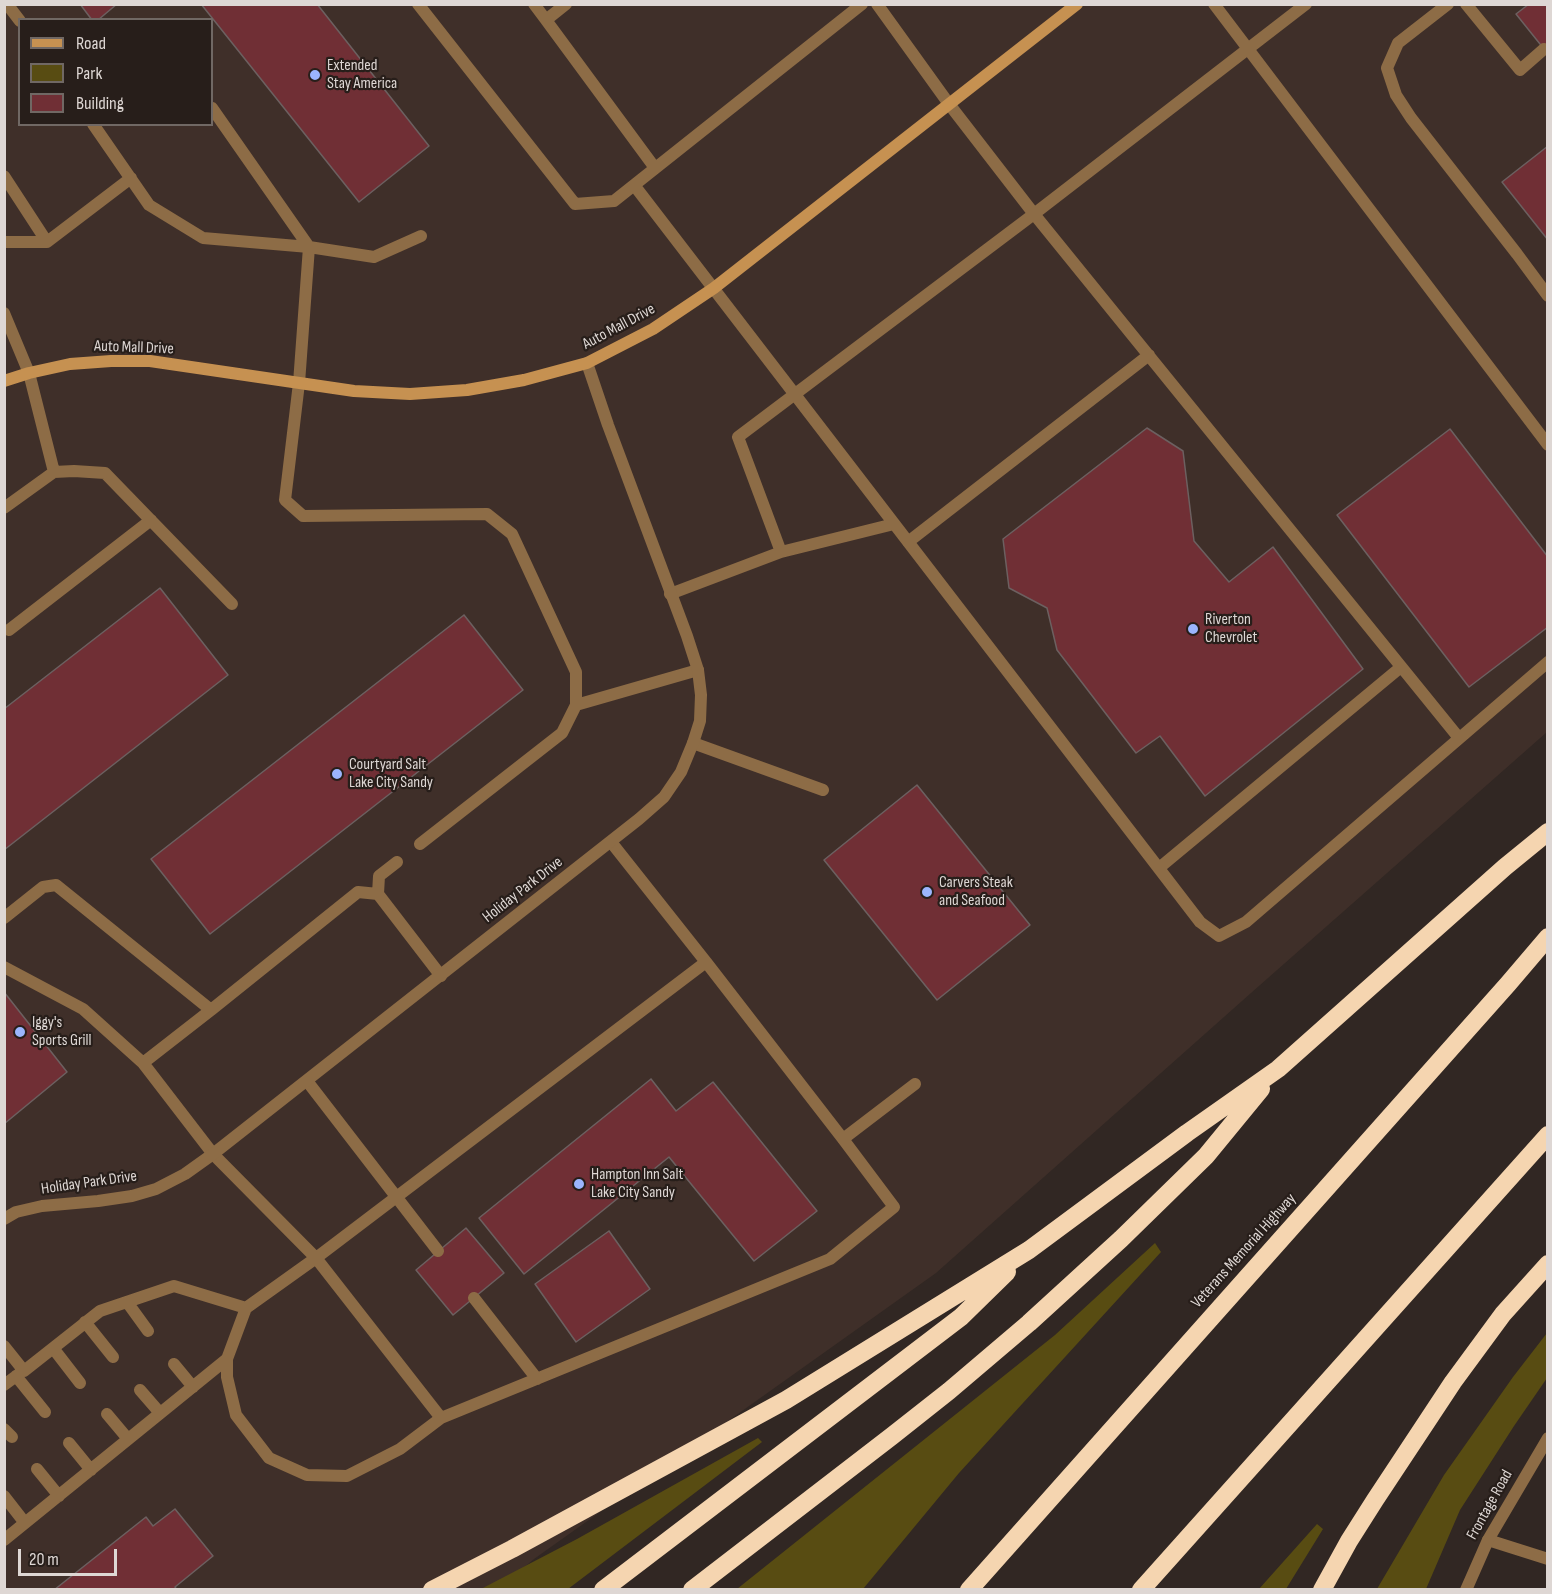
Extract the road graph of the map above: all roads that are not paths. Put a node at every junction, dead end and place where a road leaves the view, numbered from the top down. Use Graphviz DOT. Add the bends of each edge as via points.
graph roads {
  1 [pos="7,4"];
  2 [pos="418,4"];
  3 [pos="534,4"];
  4 [pos="566,4"];
  5 [pos="862,4"];
  6 [pos="877,4"];
  7 [pos="1077,4"];
  8 [pos="1214,4"];
  9 [pos="1306,4"];
  10 [pos="1448,4"];
  11 [pos="1466,4"];
  12 [pos="18,18"];
  13 [pos="546,20"];
  14 [pos="1248,49"];
  15 [pos="1544,49"];
  16 [pos="949,104"];
  17 [pos="213,109"];
  18 [pos="94,126"];
  19 [pos="656,168"];
  20 [pos="4,176"];
  21 [pos="131,178"];
  22 [pos="634,185"];
  23 [pos="1034,214"];
  24 [pos="420,236"];
  25 [pos="4,242"];
  26 [pos="47,242"];
  27 [pos="309,247"];
  28 [pos="714,288"];
  29 [pos="1548,296"];
  30 [pos="4,313"];
  31 [pos="1149,355"];
  32 [pos="587,363"];
  33 [pos="29,372"];
  34 [pos="4,381"];
  35 [pos="299,383"];
  36 [pos="794,394"];
  37 [pos="1548,445"];
  38 [pos="54,472"];
  39 [pos="4,508"];
  40 [pos="151,520"];
  41 [pos="894,524"];
  42 [pos="908,542"];
  43 [pos="781,552"];
  44 [pos="670,594"];
  45 [pos="232,604"];
  46 [pos="9,630"];
  47 [pos="1548,662"];
  48 [pos="1401,667"];
  49 [pos="698,670"];
  50 [pos="576,705"];
  51 [pos="1459,738"];
  52 [pos="693,743"];
  53 [pos="823,790"];
  54 [pos="1548,832"];
  55 [pos="611,842"];
  56 [pos="420,844"];
  57 [pos="397,862"];
  58 [pos="1159,868"];
  59 [pos="378,894"];
  60 [pos="4,918"];
  61 [pos="1548,937"];
  62 [pos="706,962"];
  63 [pos="4,967"];
  64 [pos="441,976"];
  65 [pos="211,1010"];
  66 [pos="143,1063"];
  67 [pos="1278,1069"];
  68 [pos="307,1081"];
  69 [pos="915,1084"];
  70 [pos="1548,1135"];
  71 [pos="843,1139"];
  72 [pos="213,1154"];
  73 [pos="397,1196"];
  74 [pos="4,1219"];
  75 [pos="1029,1250"];
  76 [pos="438,1251"];
  77 [pos="316,1258"];
  78 [pos="1548,1264"];
  79 [pos="474,1298"];
  80 [pos="127,1302"];
  81 [pos="246,1308"];
  82 [pos="85,1322"];
  83 [pos="148,1331"];
  84 [pos="4,1346"];
  85 [pos="53,1348"];
  86 [pos="113,1357"];
  87 [pos="227,1359"];
  88 [pos="174,1364"];
  89 [pos="20,1373"];
  90 [pos="537,1378"];
  91 [pos="80,1383"];
  92 [pos="4,1385"];
  93 [pos="193,1386"];
  94 [pos="140,1390"];
  95 [pos="45,1412"];
  96 [pos="160,1413"];
  97 [pos="107,1414"];
  98 [pos="441,1418"];
  99 [pos="1548,1438"];
  100 [pos="128,1439"];
  101 [pos="69,1443"];
  102 [pos="37,1469"];
  103 [pos="91,1470"];
  104 [pos="4,1496"];
  105 [pos="59,1496"];
  106 [pos="25,1523"];
  107 [pos="4,1540"];
  108 [pos="1488,1540"];
  109 [pos="1548,1559"];
  110 [pos="432,1590"];
  111 [pos="603,1590"];
  112 [pos="692,1590"];
  113 [pos="969,1590"];
  114 [pos="1141,1590"];
  115 [pos="1322,1590"];
  116 [pos="1466,1590"];
  1 -- 12 [label="street"];
  2 -- 22 [label="street" via="575,204 614,201"];
  3 -- 13 [label="street"];
  4 -- 13 [label="street"];
  5 -- 19 [label="street"];
  6 -- 16 [label="street"];
  7 -- 16 [label="street, Auto Mall Drive"];
  8 -- 14 [label="street"];
  9 -- 14 [label="street"];
  10 -- 29 [label="street" via="1398,42 1387,68 1396,95"];
  11 -- 15 [label="street" via="1520,70"];
  13 -- 19 [label="street"];
  14 -- 23 [label="street"];
  14 -- 37 [label="street"];
  16 -- 23 [label="street"];
  16 -- 28 [label="street, Auto Mall Drive"];
  17 -- 27 [label="street"];
  18 -- 21 [label="street"];
  19 -- 22 [label="street"];
  20 -- 26 [label="street"];
  21 -- 26 [label="street"];
  21 -- 27 [label="street" via="149,205 203,238"];
  22 -- 28 [label="street"];
  23 -- 31 [label="street"];
  23 -- 36 [label="street"];
  24 -- 27 [label="street" via="374,257"];
  25 -- 26 [label="street"];
  27 -- 35 [label="street"];
  28 -- 32 [label="street, Auto Mall Drive" via="653,329"];
  28 -- 36 [label="street"];
  30 -- 33 [label="street"];
  31 -- 42 [label="street"];
  31 -- 48 [label="street"];
  32 -- 35 [label="street, Auto Mall Drive" via="467,390 410,394"];
  32 -- 44 [label="street, Holiday Park Drive"];
  33 -- 34 [label="street, Auto Mall Drive"];
  33 -- 35 [label="street, Auto Mall Drive" via="70,364 150,362"];
  33 -- 38 [label="street"];
  35 -- 50 [label="street" via="285,500 303,516 487,514 512,534 576,672"];
  36 -- 41 [label="street"];
  36 -- 43 [label="street" via="738,437"];
  38 -- 39 [label="street"];
  38 -- 40 [label="street" via="105,473"];
  40 -- 45 [label="street"];
  40 -- 46 [label="street"];
  41 -- 42 [label="street"];
  41 -- 43 [label="street"];
  42 -- 58 [label="street"];
  43 -- 44 [label="street"];
  44 -- 49 [label="street, Holiday Park Drive"];
  47 -- 51 [label="street"];
  48 -- 51 [label="street"];
  48 -- 58 [label="street"];
  49 -- 50 [label="street"];
  49 -- 52 [label="street, Holiday Park Drive" via="700,721"];
  50 -- 56 [label="street" via="562,733"];
  51 -- 58 [label="street" via="1246,922 1220,936 1200,922"];
  52 -- 53 [label="street"];
  52 -- 55 [label="street, Holiday Park Drive" via="681,772 664,797"];
  54 -- 67 [label="highway"];
  55 -- 62 [label="street"];
  55 -- 64 [label="street, Holiday Park Drive"];
  57 -- 59 [label="street" via="379,876"];
  59 -- 64 [label="street"];
  59 -- 65 [label="street" via="358,892"];
  60 -- 65 [label="street" via="44,887 56,885"];
  61 -- 113 [label="highway, Veterans Memorial Highway"];
  62 -- 71 [label="street"];
  62 -- 73 [label="street"];
  63 -- 66 [label="street" via="83,1009"];
  64 -- 68 [label="street, Holiday Park Drive"];
  65 -- 66 [label="street"];
  66 -- 72 [label="street"];
  67 -- 75 [label="highway"];
  67 -- 112 [label="highway" via="1206,1156 1062,1294 908,1424"];
  68 -- 72 [label="street, Holiday Park Drive"];
  68 -- 73 [label="street"];
  69 -- 71 [label="street"];
  70 -- 114 [label="highway"];
  71 -- 90 [label="street" via="894,1207 830,1259"];
  72 -- 74 [label="street, Holiday Park Drive" via="156,1189 132,1196 42,1206"];
  72 -- 77 [label="street"];
  73 -- 76 [label="street"];
  73 -- 77 [label="street"];
  75 -- 110 [label="highway" via="786,1401"];
  75 -- 111 [label="highway" via="961,1317"];
  77 -- 81 [label="street"];
  77 -- 98 [label="street"];
  78 -- 115 [label="highway" via="1503,1314 1453,1382 1356,1530"];
  79 -- 90 [label="street"];
  80 -- 81 [label="street" via="174,1286"];
  80 -- 82 [label="street" via="100,1311"];
  80 -- 83 [label="street"];
  81 -- 87 [label="street"];
  82 -- 85 [label="street"];
  82 -- 86 [label="street"];
  84 -- 89 [label="street"];
  85 -- 89 [label="street"];
  85 -- 91 [label="street"];
  87 -- 93 [label="street"];
  87 -- 98 [label="street" via="236,1414 269,1458 307,1475 347,1476 400,1449"];
  88 -- 93 [label="street"];
  89 -- 92 [label="street"];
  89 -- 95 [label="street"];
  90 -- 98 [label="street"];
  93 -- 96 [label="street"];
  94 -- 96 [label="street"];
  96 -- 100 [label="street"];
  97 -- 100 [label="street"];
  99 -- 108 [label="street, Frontage Road"];
  100 -- 103 [label="street"];
  101 -- 103 [label="street"];
  102 -- 105 [label="street"];
  103 -- 105 [label="street"];
  104 -- 106 [label="street"];
  105 -- 106 [label="street"];
  106 -- 107 [label="street"];
  108 -- 109 [label="street"];
  108 -- 116 [label="street, Frontage Road"];
}
